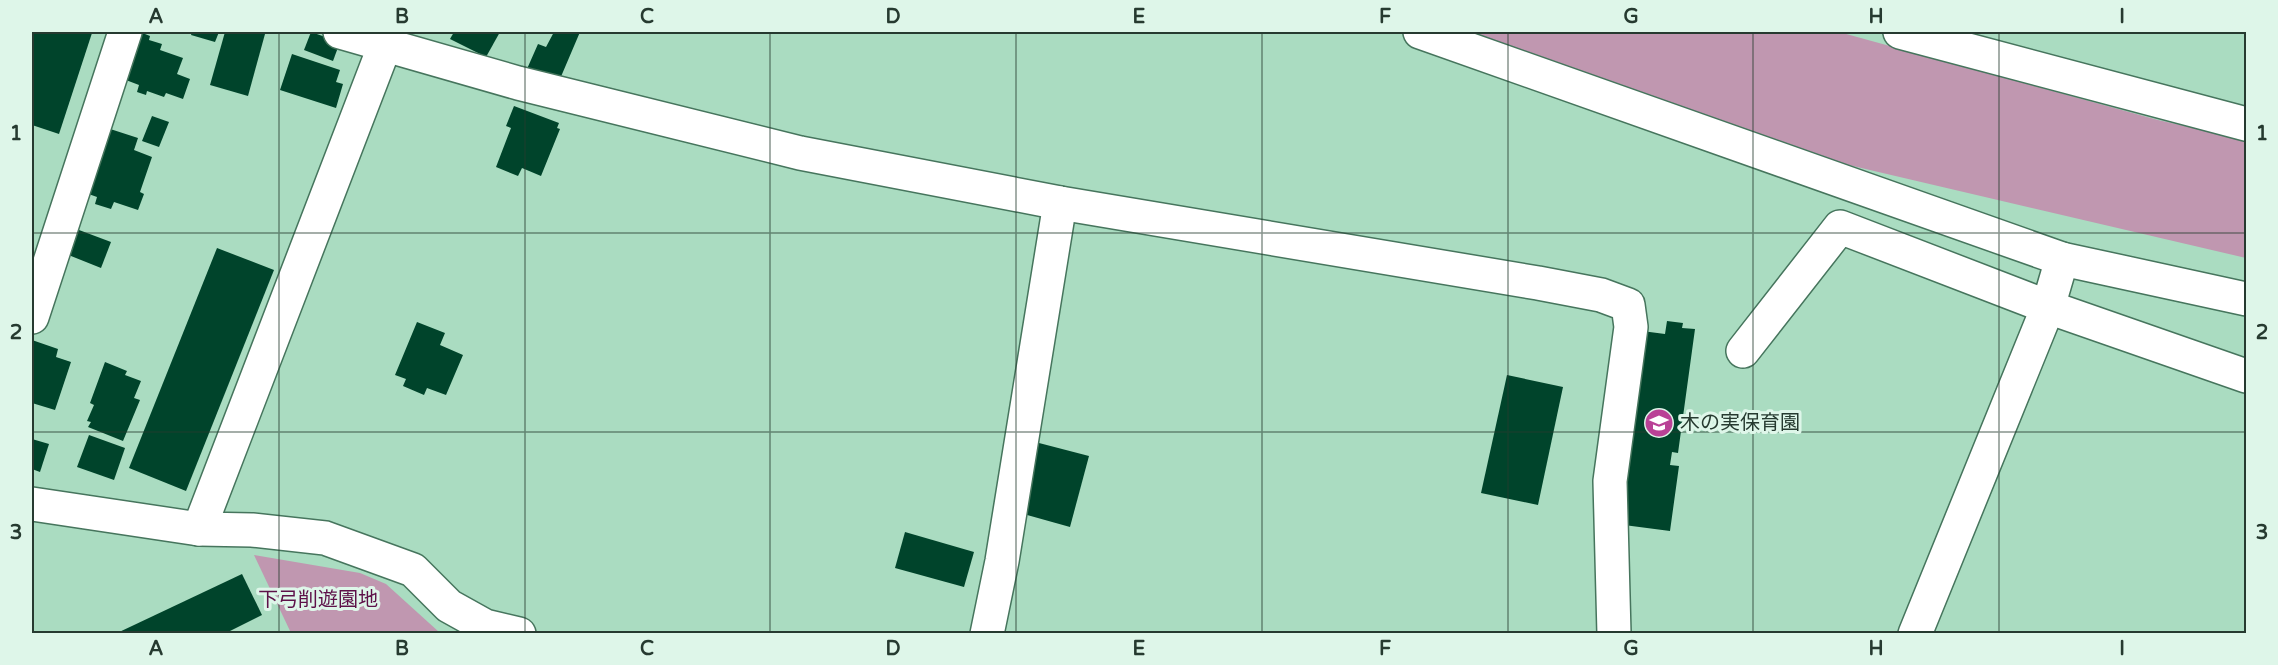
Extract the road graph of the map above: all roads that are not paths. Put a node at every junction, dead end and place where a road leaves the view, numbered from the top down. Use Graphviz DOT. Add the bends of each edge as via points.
graph roads {
  1 [pos="125,32"];
  2 [pos="340,32"];
  3 [pos="1420,32"];
  4 [pos="1900,32"];
  5 [pos="387,38"];
  6 [pos="2247,124"];
  7 [pos="1060,204"];
  8 [pos="2062,259"];
  9 [pos="2247,299"];
  10 [pos="2048,307"];
  11 [pos="32,317"];
  12 [pos="1743,351"];
  13 [pos="2247,376"];
  14 [pos="32,504"];
  15 [pos="199,529"];
  16 [pos="519,633"];
  17 [pos="987,633"];
  18 [pos="1614,633"];
  19 [pos="1915,633"];
  1 -- 11 [label="street"];
  2 -- 5 [label="street"];
  3 -- 8 [label="street"];
  4 -- 6 [label="street"];
  5 -- 7 [label="street" via="518,83 800,153"];
  5 -- 15 [label="street"];
  7 -- 17 [label="street"];
  7 -- 18 [label="street" via="1538,283 1601,295 1628,305 1631,327 1610,481"];
  8 -- 9 [label="street"];
  8 -- 10 [label="street"];
  10 -- 12 [label="street" via="1840,227"];
  10 -- 13 [label="street"];
  10 -- 19 [label="street"];
  14 -- 15 [label="street"];
  15 -- 16 [label="street" via="325,538 413,570 449,606 485,626"];
}
